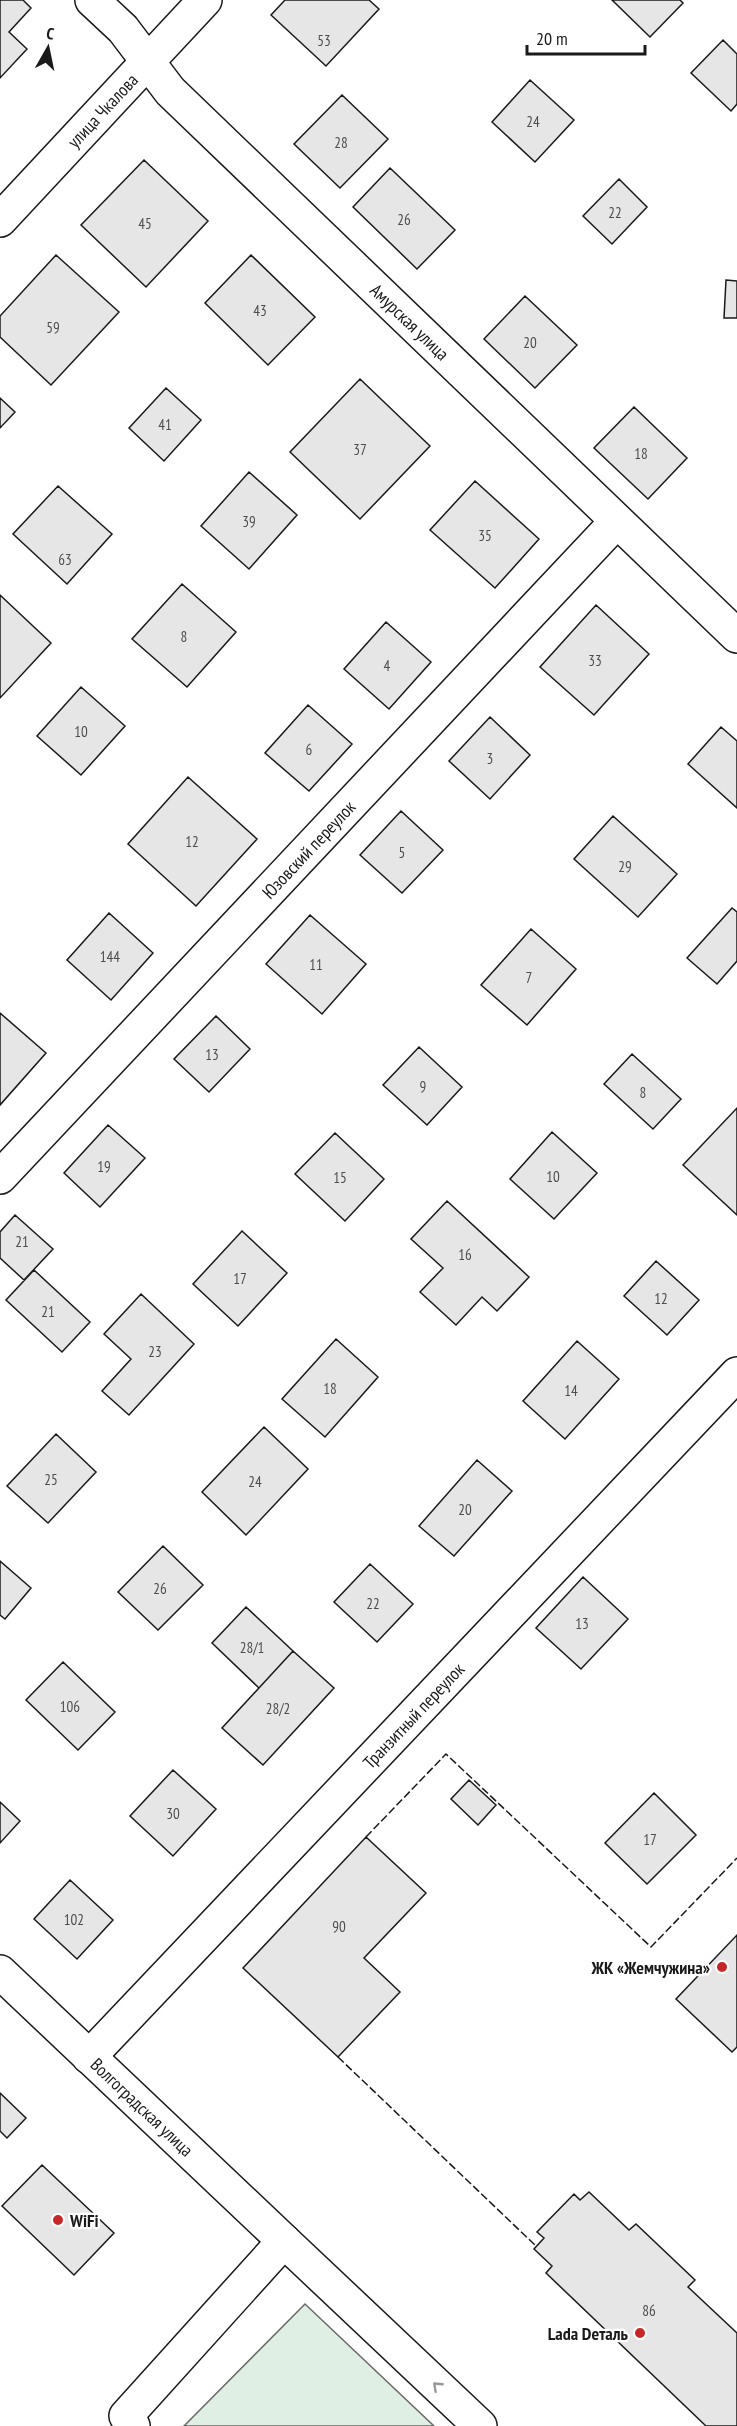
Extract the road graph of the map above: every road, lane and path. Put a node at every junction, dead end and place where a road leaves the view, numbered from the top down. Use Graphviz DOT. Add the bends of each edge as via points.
graph roads {
  1 [pos="92,0"];
  2 [pos="205,0"];
  3 [pos="147,61"];
  4 [pos="0,220"];
  5 [pos="617,521"];
  6 [pos="737,636"];
  7 [pos="0,1177"];
  8 [pos="737,1374"];
  9 [pos="0,1972"];
  10 [pos="89,2057"];
  11 [pos="284,2241"];
  12 [pos="129,2421"];
  13 [pos="480,2426"];
  1 -- 3 [label="street, Амурская улица" via="123,29"];
  2 -- 3 [label="street, улица Чкалова"];
  3 -- 4 [label="street, улица Чкалова"];
  3 -- 5 [label="street, Амурская улица" via="170,91"];
  5 -- 6 [label="street, Амурская улица"];
  5 -- 7 [label="street, Юзовский переулок"];
  8 -- 10 [label="street, Транзитный переулок"];
  9 -- 10 [label="street, Волгоградская улица"];
  10 -- 11 [label="street, Волгоградская улица"];
  11 -- 12 [label="street"];
  13 -- 11 [label="street, Волгоградская улица, one-way"];
}
